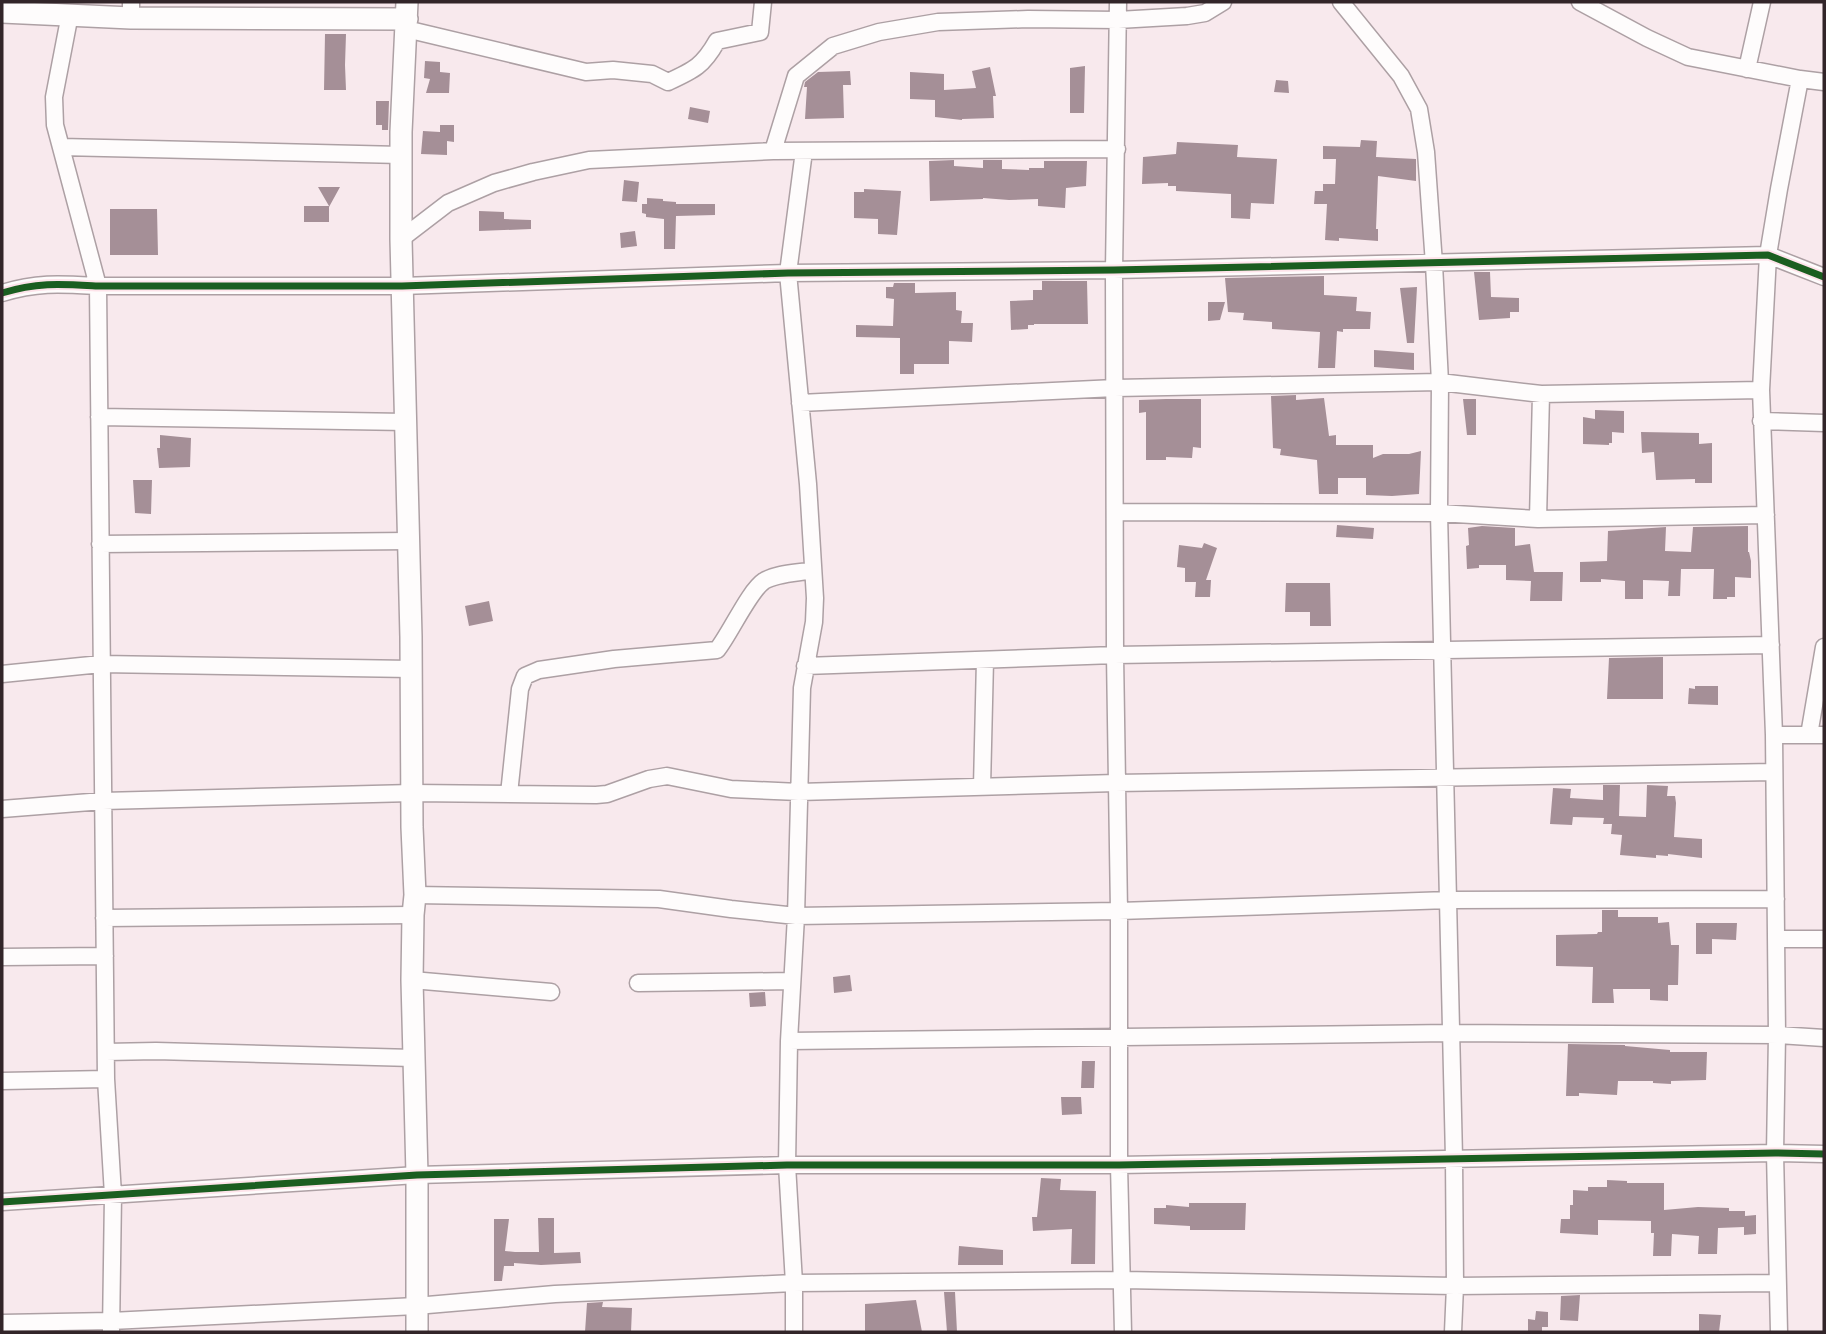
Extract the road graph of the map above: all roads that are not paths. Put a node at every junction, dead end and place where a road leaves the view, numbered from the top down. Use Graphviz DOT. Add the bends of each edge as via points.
graph roads {
  1 [pos="762,2"];
  2 [pos="1118,2"];
  3 [pos="1223,2"];
  4 [pos="1342,2"];
  5 [pos="1580,2"];
  6 [pos="1762,2"];
  7 [pos="37,7"];
  8 [pos="131,10"];
  9 [pos="2,12"];
  10 [pos="70,14"];
  11 [pos="407,17"];
  12 [pos="1118,20"];
  13 [pos="1747,69"];
  14 [pos="1800,79"];
  15 [pos="1824,82"];
  16 [pos="61,147"];
  17 [pos="1116,149"];
  18 [pos="774,151"];
  19 [pos="804,151"];
  20 [pos="401,155"];
  21 [pos="401,239"];
  22 [pos="1768,255"];
  23 [pos="1434,264"];
  24 [pos="1114,270"];
  25 [pos="788,273"];
  26 [pos="1824,277"];
  27 [pos="98,286"];
  28 [pos="402,286"];
  29 [pos="2,293"];
  30 [pos="1440,382"];
  31 [pos="1115,388"];
  32 [pos="1761,390"];
  33 [pos="1541,394"];
  34 [pos="800,403"];
  35 [pos="99,417"];
  36 [pos="1761,421"];
  37 [pos="406,422"];
  38 [pos="1824,423"];
  39 [pos="1115,512"];
  40 [pos="1439,513"];
  41 [pos="1766,515"];
  42 [pos="1538,519"];
  43 [pos="408,541"];
  44 [pos="100,544"];
  45 [pos="813,570"];
  46 [pos="1771,645"];
  47 [pos="1824,647"];
  48 [pos="1443,650"];
  49 [pos="1115,655"];
  50 [pos="985,660"];
  51 [pos="101,664"];
  52 [pos="806,666"];
  53 [pos="411,669"];
  54 [pos="2,674"];
  55 [pos="1774,734"];
  56 [pos="1817,735"];
  57 [pos="1774,772"];
  58 [pos="1446,779"];
  59 [pos="1116,783"];
  60 [pos="982,787"];
  61 [pos="799,792"];
  62 [pos="412,793"];
  63 [pos="509,794"];
  64 [pos="103,801"];
  65 [pos="2,809"];
  66 [pos="1449,900"];
  67 [pos="1776,900"];
  68 [pos="414,905"];
  69 [pos="1119,911"];
  70 [pos="796,916"];
  71 [pos="104,918"];
  72 [pos="1776,939"];
  73 [pos="1824,939"];
  74 [pos="105,956"];
  75 [pos="2,957"];
  76 [pos="412,980"];
  77 [pos="792,981"];
  78 [pos="638,983"];
  79 [pos="551,992"];
  80 [pos="1451,1033"];
  81 [pos="1777,1035"];
  82 [pos="1118,1037"];
  83 [pos="1824,1038"];
  84 [pos="789,1041"];
  85 [pos="106,1052"];
  86 [pos="413,1058"];
  87 [pos="106,1079"];
  88 [pos="2,1081"];
  89 [pos="1775,1153"];
  90 [pos="1824,1154"];
  91 [pos="1454,1158"];
  92 [pos="1119,1164"];
  93 [pos="787,1165"];
  94 [pos="417,1175"];
  95 [pos="113,1195"];
  96 [pos="2,1202"];
  97 [pos="1122,1280"];
  98 [pos="794,1283"];
  99 [pos="1777,1283"];
  100 [pos="1455,1286"];
  101 [pos="416,1306"];
  102 [pos="2,1323"];
  103 [pos="111,1326"];
  104 [pos="418,1332"];
  105 [pos="794,1332"];
  106 [pos="1124,1332"];
  107 [pos="1453,1332"];
  108 [pos="1779,1332"];
  1 -- 11 [label="street" via="760,32 717,41 707,59 668,82 652,74 586,72"];
  2 -- 12 [label="street"];
  3 -- 12 [label="street" via="1205,13 1188,16"];
  4 -- 23 [label="street" via="1401,76 1419,109"];
  5 -- 13 [label="street" via="1688,57"];
  6 -- 13 [label="street"];
  7 -- 9 [label="main road"];
  7 -- 10 [label="main road"];
  8 -- 10 [label="main road"];
  8 -- 11 [label="main road"];
  10 -- 16 [label="street" via="54,97"];
  11 -- 20 [label="main road"];
  12 -- 17 [label="street"];
  12 -- 18 [label="street" via="938,22 833,46 796,76"];
  13 -- 14 [label="street"];
  14 -- 15 [label="street"];
  14 -- 22 [label="street"];
  16 -- 20 [label="street"];
  16 -- 27 [label="street"];
  17 -- 19 [label="street"];
  17 -- 24 [label="street"];
  18 -- 19 [label="street"];
  18 -- 21 [label="street" via="589,160 533,172 448,202"];
  19 -- 25 [label="street"];
  20 -- 21 [label="main road"];
  21 -- 28 [label="main road"];
  22 -- 23 [label="street"];
  22 -- 26 [label="street"];
  22 -- 32 [label="street"];
  23 -- 24 [label="street"];
  23 -- 30 [label="street"];
  24 -- 25 [label="street"];
  24 -- 31 [label="street"];
  25 -- 28 [label="street"];
  25 -- 34 [label="street"];
  27 -- 28 [label="street"];
  27 -- 29 [label="street" via="48,284"];
  27 -- 35 [label="street"];
  28 -- 37 [label="main road"];
  30 -- 31 [label="street"];
  30 -- 33 [label="street"];
  30 -- 40 [label="street"];
  31 -- 34 [label="street"];
  31 -- 39 [label="street"];
  32 -- 33 [label="street"];
  32 -- 36 [label="street"];
  33 -- 42 [label="street"];
  34 -- 45 [label="street"];
  35 -- 37 [label="street"];
  35 -- 44 [label="street"];
  36 -- 38 [label="street"];
  36 -- 41 [label="street"];
  37 -- 43 [label="main road"];
  39 -- 40 [label="street"];
  39 -- 49 [label="street"];
  40 -- 42 [label="street"];
  40 -- 48 [label="street"];
  41 -- 42 [label="street"];
  41 -- 46 [label="street"];
  43 -- 44 [label="street"];
  43 -- 53 [label="main road"];
  44 -- 51 [label="street"];
  45 -- 52 [label="street" via="814,622"];
  45 -- 63 [label="street" via="764,582 717,650 614,659 525,676"];
  46 -- 48 [label="street"];
  46 -- 55 [label="street"];
  47 -- 56 [label="street"];
  48 -- 49 [label="street"];
  48 -- 58 [label="street"];
  49 -- 50 [label="street"];
  49 -- 59 [label="street"];
  50 -- 52 [label="street"];
  50 -- 60 [label="street"];
  51 -- 53 [label="street"];
  51 -- 54 [label="street"];
  51 -- 64 [label="street"];
  52 -- 61 [label="street"];
  53 -- 62 [label="main road"];
  55 -- 56 [label="street"];
  55 -- 57 [label="street"];
  57 -- 58 [label="street"];
  57 -- 67 [label="street"];
  58 -- 59 [label="street"];
  58 -- 66 [label="street"];
  59 -- 60 [label="street"];
  59 -- 69 [label="street"];
  60 -- 61 [label="street"];
  61 -- 63 [label="street" via="731,789 658,776 596,796"];
  61 -- 70 [label="street"];
  62 -- 63 [label="street"];
  62 -- 64 [label="street"];
  62 -- 68 [label="main road"];
  64 -- 65 [label="street"];
  64 -- 71 [label="street"];
  66 -- 67 [label="street"];
  66 -- 69 [label="street"];
  66 -- 80 [label="street"];
  67 -- 72 [label="street"];
  68 -- 70 [label="street" via="659,899"];
  68 -- 71 [label="street"];
  68 -- 76 [label="main road"];
  69 -- 70 [label="street"];
  69 -- 82 [label="street"];
  70 -- 77 [label="street"];
  71 -- 74 [label="street"];
  72 -- 73 [label="street"];
  72 -- 81 [label="street"];
  74 -- 75 [label="street"];
  74 -- 85 [label="street"];
  76 -- 79 [label="street"];
  76 -- 86 [label="main road"];
  77 -- 78 [label="street"];
  77 -- 84 [label="street"];
  80 -- 81 [label="street"];
  80 -- 82 [label="street"];
  80 -- 91 [label="street"];
  81 -- 83 [label="street"];
  81 -- 89 [label="street"];
  82 -- 84 [label="street"];
  82 -- 92 [label="street"];
  84 -- 93 [label="street"];
  85 -- 86 [label="street"];
  85 -- 87 [label="street"];
  86 -- 94 [label="main road"];
  87 -- 88 [label="street"];
  87 -- 95 [label="street"];
  89 -- 90 [label="street"];
  89 -- 91 [label="street"];
  89 -- 99 [label="street"];
  91 -- 92 [label="street"];
  91 -- 100 [label="street"];
  92 -- 93 [label="street"];
  92 -- 97 [label="street"];
  93 -- 94 [label="street"];
  93 -- 98 [label="street"];
  94 -- 95 [label="street"];
  94 -- 101 [label="main road"];
  95 -- 96 [label="street"];
  95 -- 103 [label="street"];
  97 -- 98 [label="street"];
  97 -- 100 [label="street"];
  97 -- 106 [label="street"];
  98 -- 101 [label="street" via="555,1294"];
  98 -- 105 [label="street"];
  99 -- 100 [label="street"];
  99 -- 108 [label="street"];
  100 -- 107 [label="street"];
  101 -- 103 [label="street"];
  101 -- 104 [label="main road"];
  102 -- 103 [label="street"];
}
